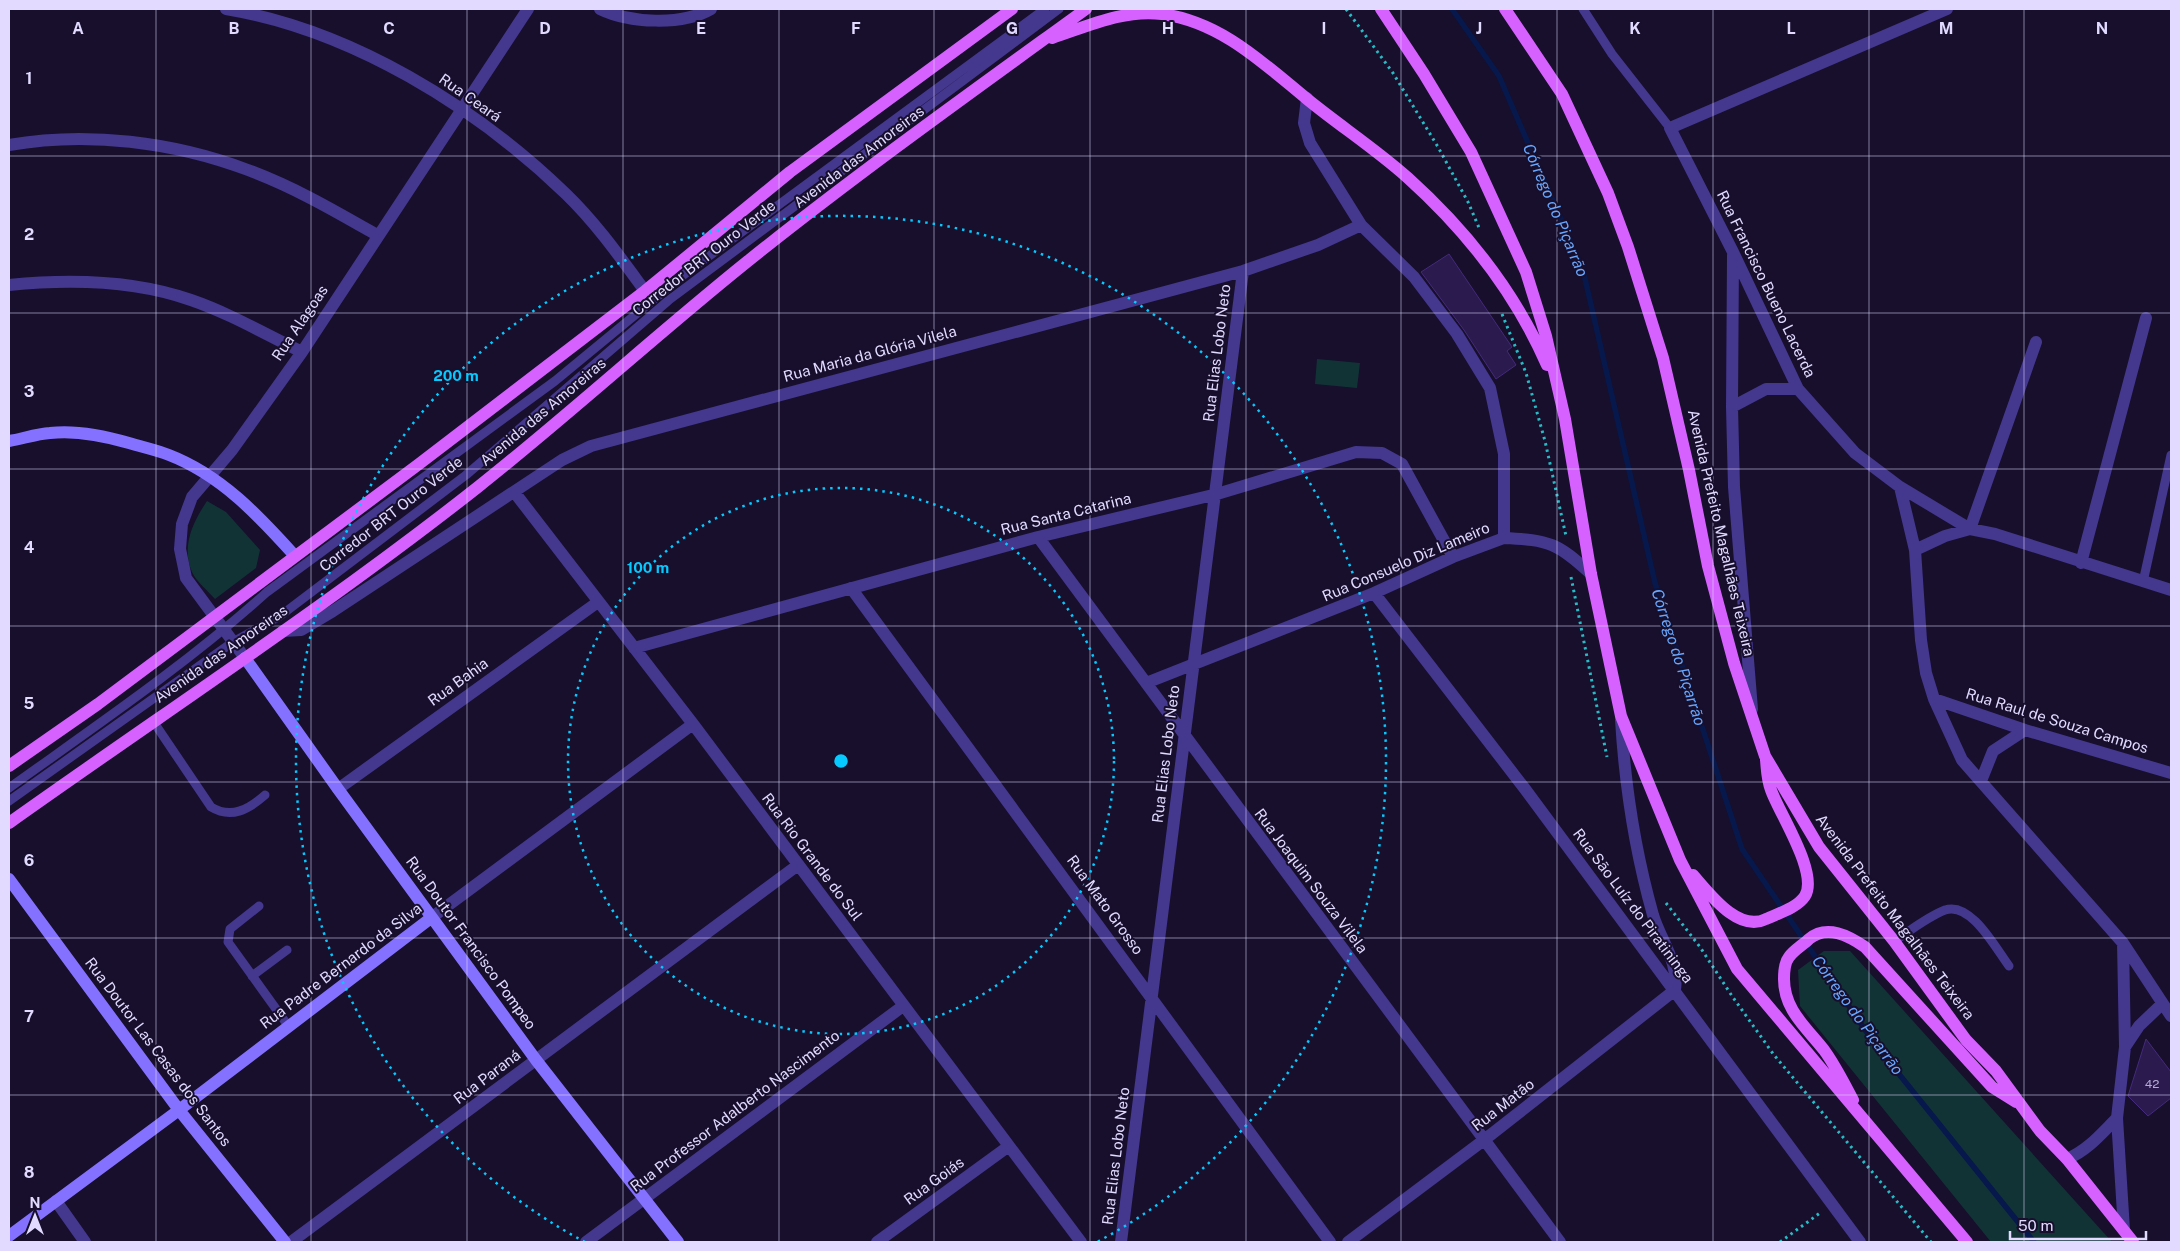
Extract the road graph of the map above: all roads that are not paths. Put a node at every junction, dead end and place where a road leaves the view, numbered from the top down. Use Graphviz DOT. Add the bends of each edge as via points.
graph roads {
  1 [pos="226,9"];
  2 [pos="528,9"];
  3 [pos="600,9"];
  4 [pos="711,9"];
  5 [pos="1012,9"];
  6 [pos="1045,9"];
  7 [pos="1059,9"];
  8 [pos="1086,9"];
  9 [pos="1381,9"];
  10 [pos="1505,9"];
  11 [pos="1582,9"];
  12 [pos="1947,9"];
  13 [pos="1040,42"];
  14 [pos="1307,98"];
  15 [pos="461,111"];
  16 [pos="1670,128"];
  17 [pos="9,145"];
  18 [pos="1361,225"];
  19 [pos="377,235"];
  20 [pos="1733,252"];
  21 [pos="1243,271"];
  22 [pos="9,285"];
  23 [pos="645,290"];
  24 [pos="2146,318"];
  25 [pos="2036,342"];
  26 [pos="302,352"];
  27 [pos="1798,389"];
  28 [pos="1559,393"];
  29 [pos="1732,407"];
  30 [pos="9,441"];
  31 [pos="2171,455"];
  32 [pos="210,476"];
  33 [pos="1900,487"];
  34 [pos="515,492"];
  35 [pos="1217,494"];
  36 [pos="1970,529"];
  37 [pos="1038,537"];
  38 [pos="1504,538"];
  39 [pos="1914,550"];
  40 [pos="295,556"];
  41 [pos="1453,557"];
  42 [pos="2081,564"];
  43 [pos="1591,574"];
  44 [pos="2143,582"];
  45 [pos="851,588"];
  46 [pos="2171,590"];
  47 [pos="1374,593"];
  48 [pos="598,602"];
  49 [pos="215,616"];
  50 [pos="225,630"];
  51 [pos="283,631"];
  52 [pos="233,642"];
  53 [pos="634,648"];
  54 [pos="245,658"];
  55 [pos="1194,666"];
  56 [pos="1146,683"];
  57 [pos="1934,699"];
  58 [pos="1621,716"];
  59 [pos="153,721"];
  60 [pos="693,724"];
  61 [pos="1754,729"];
  62 [pos="2025,730"];
  63 [pos="1184,737"];
  64 [pos="1765,756"];
  65 [pos="9,766"];
  66 [pos="2171,773"];
  67 [pos="1981,782"];
  68 [pos="9,788"];
  69 [pos="338,789"];
  70 [pos="265,795"];
  71 [pos="9,801"];
  72 [pos="9,823"];
  73 [pos="1680,860"];
  74 [pos="798,865"];
  75 [pos="9,878"];
  76 [pos="259,906"];
  77 [pos="431,918"];
  78 [pos="1894,941"];
  79 [pos="2123,943"];
  80 [pos="287,950"];
  81 [pos="2009,966"];
  82 [pos="252,976"];
  83 [pos="1675,990"];
  84 [pos="1153,998"];
  85 [pos="2162,1004"];
  86 [pos="903,1006"];
  87 [pos="2171,1016"];
  88 [pos="289,1027"];
  89 [pos="2124,1048"];
  90 [pos="536,1060"];
  91 [pos="2022,1106"];
  92 [pos="179,1110"];
  93 [pos="2117,1118"];
  94 [pos="1863,1120"];
  95 [pos="1484,1140"];
  96 [pos="1009,1146"];
  97 [pos="2068,1159"];
  98 [pos="644,1199"];
  99 [pos="56,1201"];
  100 [pos="2124,1230"];
  101 [pos="9,1236"];
  102 [pos="85,1242"];
  103 [pos="285,1242"];
  104 [pos="291,1242"];
  105 [pos="586,1242"];
  106 [pos="678,1242"];
  107 [pos="877,1242"];
  108 [pos="1081,1242"];
  109 [pos="1121,1242"];
  110 [pos="1330,1242"];
  111 [pos="1348,1242"];
  112 [pos="1560,1242"];
  113 [pos="1860,1242"];
  114 [pos="1967,1242"];
  115 [pos="2134,1242"];
  1 -- 15 [label="street, Rua Ceará" via="298,26 344,45 406,74"];
  2 -- 15 [label="street, Rua Alagoas"];
  3 -- 4 [label="street" via="642,20 673,21"];
  5 -- 23 [label="main road, Avenida das Amoreiras" via="790,172"];
  6 -- 50 [label="lane, Corredor BRT Ouro Verde" via="686,273 555,381 267,592"];
  7 -- 52 [label="lane, Corredor BRT Ouro Verde" via="669,300 466,475 280,616"];
  8 -- 13 [label="main road, Avenida das Amoreiras"];
  9 -- 28 [label="main road" via="1471,152 1526,272"];
  10 -- 61 [label="main road, Avenida Prefeito Magalhães Teixeira" via="1562,94 1608,193 1628,247 1663,358 1708,566"];
  11 -- 16 [label="lane" via="1612,54"];
  12 -- 16 [label="street"];
  13 -- 14 [label="main road" via="1104,20 1144,13 1163,14 1222,34 1256,55"];
  13 -- 51 [label="main road, Avenida das Amoreiras" via="753,257 476,489"];
  14 -- 18 [label="street, Rua Consuelo Diz Lameiro" via="1304,123 1310,143"];
  14 -- 28 [label="main road" via="1408,178 1455,225 1506,287 1536,341"];
  15 -- 19 [label="street, Rua Alagoas"];
  15 -- 23 [label="street, Rua Ceará" via="530,162 566,194"];
  16 -- 20 [label="street, Rua Francisco Bueno Lacerda"];
  17 -- 19 [label="street" via="97,139 176,150 248,170 313,198"];
  18 -- 21 [label="street" via="1318,245"];
  18 -- 38 [label="street, Rua Consuelo Diz Lameiro" via="1414,277 1457,334 1490,388 1504,454"];
  19 -- 26 [label="street, Rua Alagoas"];
  20 -- 27 [label="street, Rua Francisco Bueno Lacerda"];
  20 -- 29 [label="street"];
  21 -- 34 [label="street, Rua Maria da Glória Vilela" via="591,446 562,460"];
  21 -- 35 [label="street, Rua Elias Lobo Neto"];
  22 -- 26 [label="street" via="97,283 189,299 225,313"];
  23 -- 40 [label="main road, Avenida das Amoreiras"];
  24 -- 42 [label="street"];
  25 -- 36 [label="street"];
  26 -- 32 [label="street, Rua Alagoas"];
  27 -- 29 [label="street" via="1766,389"];
  27 -- 33 [label="street, Rua Francisco Bueno Lacerda" via="1855,453"];
  28 -- 43 [label="main road"];
  29 -- 61 [label="street" via="1744,634"];
  30 -- 32 [label="street" via="51,432 87,434 169,455"];
  31 -- 44 [label="lane"];
  32 -- 40 [label="street" via="262,519"];
  32 -- 49 [label="street, Rua Alagoas" via="192,497 182,524 180,549 186,578"];
  33 -- 36 [label="street, Rua Francisco Bueno Lacerda"];
  33 -- 39 [label="street"];
  34 -- 48 [label="street, Rua Rio Grande do Sul"];
  34 -- 51 [label="street, Rua Maria da Glória Vilela" via="333,612 301,630"];
  35 -- 37 [label="street, Rua Santa Catarina"];
  35 -- 41 [label="street, Rua Santa Catarina" via="1356,452 1382,453 1402,464"];
  35 -- 55 [label="street, Rua Elias Lobo Neto"];
  36 -- 39 [label="street"];
  36 -- 42 [label="street, Rua Francisco Bueno Lacerda" via="1995,534"];
  37 -- 45 [label="street, Rua Santa Catarina"];
  37 -- 56 [label="street, Rua Joaquim Souza Vilela"];
  38 -- 41 [label="street, Rua Consuelo Diz Lameiro"];
  38 -- 43 [label="street" via="1532,539 1551,544 1568,552"];
  39 -- 57 [label="street" via="1921,640"];
  40 -- 49 [label="main road, Avenida das Amoreiras"];
  41 -- 47 [label="street, Rua Consuelo Diz Lameiro"];
  42 -- 44 [label="street, Rua Francisco Bueno Lacerda"];
  43 -- 58 [label="main road"];
  44 -- 46 [label="street, Rua Francisco Bueno Lacerda"];
  45 -- 53 [label="street, Rua Santa Catarina"];
  45 -- 84 [label="street, Rua Mato Grosso"];
  47 -- 55 [label="street, Rua Consuelo Diz Lameiro"];
  47 -- 83 [label="street, Rua São Luíz do Piratininga"];
  48 -- 53 [label="street, Rua Rio Grande do Sul"];
  48 -- 69 [label="street, Rua Bahia"];
  49 -- 50 [label="street, Rua Alagoas"];
  49 -- 65 [label="main road, Avenida das Amoreiras"];
  50 -- 52 [label="street, Rua Alagoas"];
  50 -- 68 [label="lane, Corredor BRT Ouro Verde"];
  51 -- 54 [label="main road, Avenida das Amoreiras"];
  52 -- 54 [label="street, Rua Alagoas"];
  52 -- 71 [label="lane, Corredor BRT Ouro Verde"];
  53 -- 60 [label="street, Rua Rio Grande do Sul"];
  54 -- 59 [label="main road, Avenida das Amoreiras"];
  54 -- 69 [label="street, Rua Doutor Francisco Pompeo"];
  55 -- 56 [label="street, Rua Consuelo Diz Lameiro"];
  55 -- 63 [label="street, Rua Elias Lobo Neto"];
  56 -- 63 [label="street, Rua Joaquim Souza Vilela"];
  57 -- 62 [label="street, Rua Raul de Souza Campos"];
  57 -- 67 [label="street" via="1962,760"];
  58 -- 73 [label="main road"];
  58 -- 83 [label="street" via="1627,790 1637,848 1654,916 1672,958 1677,977"];
  59 -- 70 [label="lane" via="211,807 220,812 238,813"];
  59 -- 72 [label="main road, Avenida das Amoreiras"];
  60 -- 74 [label="street, Rua Rio Grande do Sul"];
  60 -- 77 [label="street, Rua Padre Bernardo da Silva"];
  61 -- 64 [label="main road, Avenida Prefeito Magalhães Teixeira"];
  62 -- 66 [label="street, Rua Raul de Souza Campos"];
  62 -- 67 [label="street" via="1993,751"];
  63 -- 84 [label="street, Rua Elias Lobo Neto"];
  63 -- 95 [label="street, Rua Joaquim Souza Vilela"];
  64 -- 73 [label="main road" via="1771,791 1807,876 1805,896 1797,905 1761,922 1744,920 1721,907"];
  64 -- 78 [label="main road, Avenida Prefeito Magalhães Teixeira" via="1819,847"];
  67 -- 79 [label="street"];
  69 -- 77 [label="street, Rua Doutor Francisco Pompeo"];
  73 -- 94 [label="main road" via="1737,969"];
  74 -- 86 [label="street, Rua Rio Grande do Sul"];
  74 -- 90 [label="street, Rua Paraná"];
  75 -- 92 [label="street, Rua Doutor Las Casas dos Santos"];
  76 -- 82 [label="lane" via="230,929 227,936"];
  77 -- 88 [label="street, Rua Padre Bernardo da Silva"];
  77 -- 90 [label="street, Rua Doutor Francisco Pompeo"];
  78 -- 81 [label="lane" via="1945,910 1961,911 1974,918"];
  78 -- 91 [label="main road, Avenida Prefeito Magalhães Teixeira" via="1966,1040 1996,1071"];
  79 -- 85 [label="street"];
  79 -- 89 [label="street"];
  80 -- 82 [label="lane"];
  82 -- 88 [label="lane"];
  83 -- 95 [label="street, Rua Matão"];
  83 -- 113 [label="street, Rua São Luíz do Piratininga"];
  84 -- 109 [label="street, Rua Elias Lobo Neto"];
  84 -- 110 [label="street, Rua Mato Grosso"];
  85 -- 87 [label="street"];
  85 -- 89 [label="street" via="2138,1026"];
  86 -- 96 [label="street, Rua Rio Grande do Sul"];
  86 -- 98 [label="street, Rua Professor Adalberto Nascimento"];
  88 -- 92 [label="street, Rua Padre Bernardo da Silva"];
  89 -- 93 [label="street"];
  90 -- 98 [label="street, Rua Doutor Francisco Pompeo"];
  90 -- 104 [label="street, Rua Paraná"];
  91 -- 94 [label="main road" via="1992,1087 1865,947 1843,934 1829,932 1814,936 1789,957 1784,971 1784,988 1788,1004 1798,1021 1824,1050"];
  91 -- 97 [label="main road, Avenida Prefeito Magalhães Teixeira" via="2040,1131"];
  92 -- 99 [label="street, Rua Padre Bernardo da Silva"];
  92 -- 103 [label="street, Rua Doutor Las Casas dos Santos"];
  93 -- 97 [label="street" via="2080,1154"];
  93 -- 100 [label="street"];
  94 -- 114 [label="main road"];
  95 -- 111 [label="street, Rua Matão"];
  95 -- 112 [label="street, Rua Joaquim Souza Vilela"];
  96 -- 107 [label="street, Rua Goiás"];
  96 -- 108 [label="street, Rua Rio Grande do Sul"];
  97 -- 100 [label="main road, Avenida Prefeito Magalhães Teixeira"];
  98 -- 105 [label="street, Rua Professor Adalberto Nascimento"];
  98 -- 106 [label="street, Rua Doutor Francisco Pompeo"];
  99 -- 101 [label="street, Rua Padre Bernardo da Silva"];
  99 -- 102 [label="street"];
  100 -- 115 [label="main road, Avenida Prefeito Magalhães Teixeira"];
}
